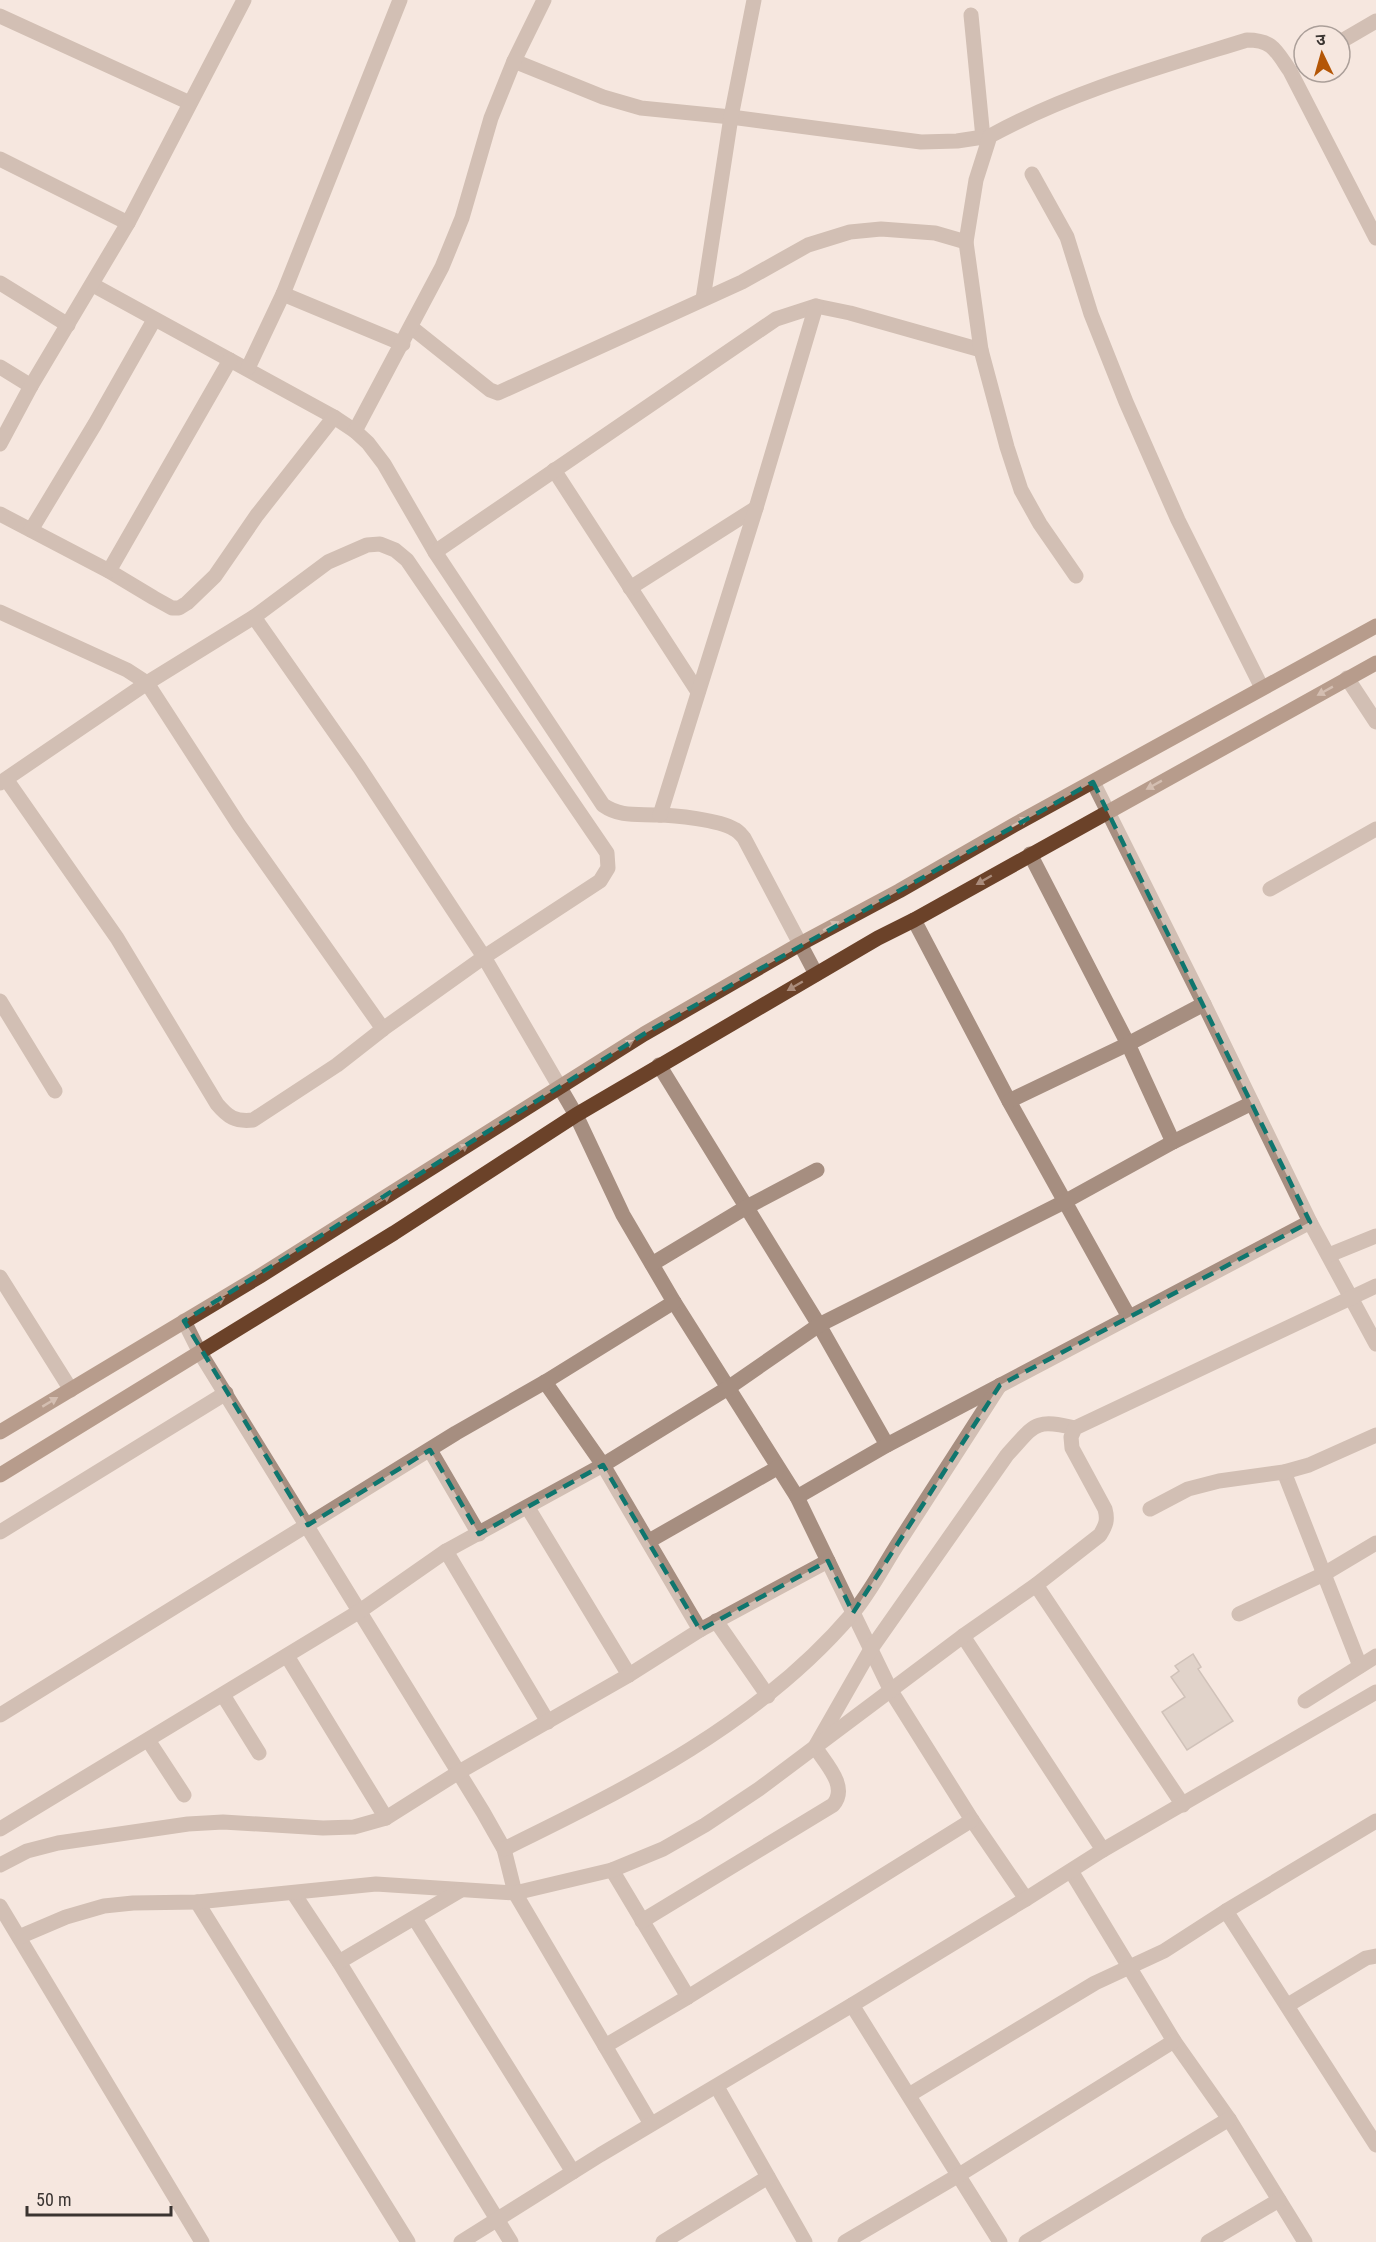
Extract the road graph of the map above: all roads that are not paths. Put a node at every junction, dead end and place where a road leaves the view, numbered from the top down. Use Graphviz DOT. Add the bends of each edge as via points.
graph roads {
  1 [pos="243,0"];
  2 [pos="400,0"];
  3 [pos="544,0"];
  4 [pos="754,0"];
  5 [pos="971,15"];
  6 [pos="0,16"];
  7 [pos="1376,21"];
  8 [pos="1352,35"];
  9 [pos="514,61"];
  10 [pos="1290,70"];
  11 [pos="190,104"];
  12 [pos="731,117"];
  13 [pos="986,137"];
  14 [pos="0,159"];
  15 [pos="1032,174"];
  16 [pos="128,223"];
  17 [pos="1376,238"];
  18 [pos="966,242"];
  19 [pos="0,283"];
  20 [pos="93,285"];
  21 [pos="283,294"];
  22 [pos="702,299"];
  23 [pos="816,306"];
  24 [pos="154,320"];
  25 [pos="68,325"];
  26 [pos="411,327"];
  27 [pos="403,344"];
  28 [pos="981,350"];
  29 [pos="230,360"];
  30 [pos="0,367"];
  31 [pos="248,368"];
  32 [pos="31,386"];
  33 [pos="334,417"];
  34 [pos="4,425"];
  35 [pos="355,431"];
  36 [pos="0,444"];
  37 [pos="554,470"];
  38 [pos="756,508"];
  39 [pos="0,514"];
  40 [pos="31,530"];
  41 [pos="435,552"];
  42 [pos="109,571"];
  43 [pos="1076,576"];
  44 [pos="630,588"];
  45 [pos="0,612"];
  46 [pos="254,617"];
  47 [pos="1376,626"];
  48 [pos="1376,663"];
  49 [pos="1347,678"];
  50 [pos="147,683"];
  51 [pos="1262,688"];
  52 [pos="698,692"];
  53 [pos="1376,722"];
  54 [pos="3,782"];
  55 [pos="1093,782"];
  56 [pos="1107,811"];
  57 [pos="660,815"];
  58 [pos="1376,829"];
  59 [pos="1030,854"];
  60 [pos="1270,889"];
  61 [pos="914,920"];
  62 [pos="800,944"];
  63 [pos="484,957"];
  64 [pos="816,974"];
  65 [pos="0,1001"];
  66 [pos="1204,1004"];
  67 [pos="383,1029"];
  68 [pos="1128,1044"];
  69 [pos="659,1065"];
  70 [pos="560,1086"];
  71 [pos="55,1091"];
  72 [pos="1009,1101"];
  73 [pos="1252,1103"];
  74 [pos="576,1114"];
  75 [pos="1173,1142"];
  76 [pos="817,1170"];
  77 [pos="1066,1201"];
  78 [pos="745,1208"];
  79 [pos="1310,1222"];
  80 [pos="1376,1236"];
  81 [pos="1332,1261"];
  82 [pos="652,1264"];
  83 [pos="0,1277"];
  84 [pos="1376,1286"];
  85 [pos="1347,1292"];
  86 [pos="674,1302"];
  87 [pos="1129,1317"];
  88 [pos="184,1321"];
  89 [pos="819,1325"];
  90 [pos="1376,1344"];
  91 [pos="200,1351"];
  92 [pos="545,1382"];
  93 [pos="1000,1385"];
  94 [pos="728,1388"];
  95 [pos="71,1390"];
  96 [pos="226,1393"];
  97 [pos="1075,1428"];
  98 [pos="0,1432"];
  99 [pos="1376,1435"];
  100 [pos="887,1445"];
  101 [pos="430,1450"];
  102 [pos="603,1465"];
  103 [pos="777,1468"];
  104 [pos="1284,1472"];
  105 [pos="0,1475"];
  106 [pos="796,1497"];
  107 [pos="528,1508"];
  108 [pos="1150,1509"];
  109 [pos="308,1525"];
  110 [pos="0,1532"];
  111 [pos="479,1534"];
  112 [pos="649,1541"];
  113 [pos="1376,1543"];
  114 [pos="446,1551"];
  115 [pos="828,1561"];
  116 [pos="1324,1574"];
  117 [pos="1036,1586"];
  118 [pos="360,1611"];
  119 [pos="1239,1614"];
  120 [pos="856,1617"];
  121 [pos="716,1622"];
  122 [pos="700,1630"];
  123 [pos="963,1636"];
  124 [pos="869,1643"];
  125 [pos="287,1656"];
  126 [pos="1376,1656"];
  127 [pos="1360,1666"];
  128 [pos="629,1675"];
  129 [pos="891,1691"];
  130 [pos="1376,1692"];
  131 [pos="223,1695"];
  132 [pos="768,1696"];
  133 [pos="1305,1701"];
  134 [pos="0,1715"];
  135 [pos="548,1722"];
  136 [pos="148,1740"];
  137 [pos="815,1748"];
  138 [pos="259,1753"];
  139 [pos="459,1772"];
  140 [pos="184,1795"];
  141 [pos="1183,1805"];
  142 [pos="386,1818"];
  143 [pos="972,1821"];
  144 [pos="1376,1821"];
  145 [pos="0,1830"];
  146 [pos="1103,1850"];
  147 [pos="506,1854"];
  148 [pos="0,1864"];
  149 [pos="612,1870"];
  150 [pos="1071,1871"];
  151 [pos="514,1888"];
  152 [pos="461,1890"];
  153 [pos="294,1894"];
  154 [pos="1026,1899"];
  155 [pos="197,1902"];
  156 [pos="1226,1911"];
  157 [pos="2,1915"];
  158 [pos="415,1918"];
  159 [pos="642,1921"];
  160 [pos="19,1937"];
  161 [pos="1376,1956"];
  162 [pos="339,1962"];
  163 [pos="1129,1968"];
  164 [pos="688,1997"];
  165 [pos="852,2005"];
  166 [pos="1288,2005"];
  167 [pos="1174,2041"];
  168 [pos="605,2046"];
  169 [pos="717,2087"];
  170 [pos="909,2095"];
  171 [pos="1229,2119"];
  172 [pos="651,2124"];
  173 [pos="1376,2145"];
  174 [pos="573,2172"];
  175 [pos="959,2175"];
  176 [pos="768,2177"];
  177 [pos="1279,2200"];
  178 [pos="498,2220"];
  179 [pos="202,2242"];
  180 [pos="408,2242"];
  181 [pos="461,2242"];
  182 [pos="511,2242"];
  183 [pos="663,2242"];
  184 [pos="805,2242"];
  185 [pos="844,2242"];
  186 [pos="1000,2242"];
  187 [pos="1026,2242"];
  188 [pos="1208,2242"];
  189 [pos="1305,2242"];
  1 -- 11 [label="street"];
  2 -- 21 [label="street"];
  3 -- 9 [label="street"];
  4 -- 12 [label="street"];
  5 -- 13 [label="street"];
  6 -- 11 [label="street"];
  7 -- 8 [label="street"];
  9 -- 12 [label="street" via="641,108"];
  9 -- 26 [label="street" via="491,118 462,218"];
  10 -- 13 [label="street" via="1276,50 1262,40 1247,40 1100,88"];
  10 -- 17 [label="street"];
  11 -- 16 [label="street"];
  12 -- 13 [label="street" via="921,142"];
  12 -- 22 [label="street"];
  13 -- 18 [label="street"];
  14 -- 16 [label="street"];
  15 -- 51 [label="street" via="1067,237 1091,314 1154,467"];
  16 -- 20 [label="street"];
  18 -- 22 [label="street" via="935,233 891,229 850,232 808,245 742,282"];
  18 -- 28 [label="street"];
  19 -- 25 [label="street"];
  20 -- 24 [label="street"];
  20 -- 25 [label="street"];
  21 -- 27 [label="street"];
  21 -- 31 [label="street"];
  22 -- 26 [label="street" via="498,393"];
  23 -- 28 [label="street"];
  23 -- 37 [label="street" via="776,319"];
  23 -- 38 [label="street"];
  24 -- 29 [label="street"];
  24 -- 40 [label="street"];
  25 -- 32 [label="street"];
  26 -- 27 [label="street"];
  27 -- 35 [label="street"];
  28 -- 43 [label="street" via="1021,490"];
  29 -- 31 [label="street"];
  29 -- 42 [label="street"];
  30 -- 32 [label="street"];
  31 -- 33 [label="street"];
  32 -- 34 [label="street"];
  33 -- 35 [label="street"];
  33 -- 42 [label="street" via="257,514 214,576 187,603 172,608"];
  34 -- 36 [label="street"];
  35 -- 41 [label="street" via="384,464"];
  37 -- 41 [label="street"];
  37 -- 44 [label="street"];
  38 -- 44 [label="street"];
  38 -- 52 [label="street"];
  39 -- 40 [label="street"];
  40 -- 42 [label="street"];
  41 -- 57 [label="street" via="603,805 626,815"];
  44 -- 52 [label="street"];
  45 -- 50 [label="street" via="127,670"];
  46 -- 50 [label="street"];
  46 -- 63 [label="street"];
  46 -- 63 [label="street" via="328,561 367,545 380,544 395,550 406,560 607,853 608,868 600,881"];
  47 -- 51 [label="main road"];
  48 -- 49 [label="main road"];
  49 -- 53 [label="street"];
  49 -- 56 [label="main road, one-way"];
  50 -- 54 [label="street"];
  50 -- 67 [label="street" via="239,825"];
  51 -- 55 [label="main road"];
  52 -- 57 [label="street"];
  54 -- 67 [label="street" via="117,938 226,1115 239,1122 253,1120 337,1065"];
  55 -- 56 [label="street"];
  62 -- 55 [label="main road, one-way"];
  56 -- 59 [label="main road"];
  56 -- 66 [label="street"];
  57 -- 62 [label="street" via="723,823 737,830"];
  58 -- 60 [label="street"];
  59 -- 61 [label="main road, one-way"];
  59 -- 68 [label="street"];
  61 -- 64 [label="main road"];
  61 -- 72 [label="street"];
  62 -- 64 [label="street"];
  70 -- 62 [label="main road, one-way"];
  63 -- 67 [label="street"];
  63 -- 70 [label="street"];
  64 -- 69 [label="main road, one-way"];
  65 -- 71 [label="street"];
  66 -- 68 [label="street"];
  66 -- 73 [label="street"];
  68 -- 72 [label="street"];
  68 -- 75 [label="street"];
  69 -- 74 [label="main road"];
  69 -- 78 [label="street"];
  70 -- 74 [label="street"];
  88 -- 70 [label="main road, one-way"];
  72 -- 77 [label="street"];
  73 -- 75 [label="street"];
  73 -- 79 [label="street"];
  74 -- 82 [label="street" via="623,1215"];
  74 -- 91 [label="main road" via="394,1233"];
  75 -- 77 [label="street"];
  76 -- 78 [label="street"];
  77 -- 87 [label="street"];
  77 -- 89 [label="street"];
  78 -- 82 [label="street"];
  78 -- 89 [label="street"];
  79 -- 81 [label="street"];
  79 -- 87 [label="street"];
  80 -- 81 [label="street"];
  81 -- 85 [label="street"];
  82 -- 86 [label="street"];
  83 -- 95 [label="street"];
  84 -- 85 [label="street"];
  85 -- 90 [label="street"];
  85 -- 97 [label="street"];
  86 -- 92 [label="street"];
  86 -- 94 [label="street"];
  87 -- 93 [label="street"];
  88 -- 91 [label="street"];
  88 -- 95 [label="main road"];
  89 -- 94 [label="street"];
  89 -- 100 [label="street"];
  91 -- 96 [label="street"];
  91 -- 105 [label="main road"];
  92 -- 101 [label="street"];
  92 -- 102 [label="street"];
  93 -- 100 [label="street"];
  93 -- 120 [label="street"];
  94 -- 102 [label="street"];
  94 -- 103 [label="street"];
  98 -- 95 [label="main road, one-way"];
  96 -- 109 [label="street"];
  96 -- 110 [label="street"];
  97 -- 117 [label="street" via="1072,1448 1105,1509 1106,1526"];
  97 -- 124 [label="street" via="1049,1422 1030,1430 1007,1455"];
  99 -- 104 [label="street"];
  100 -- 106 [label="street"];
  101 -- 109 [label="street"];
  101 -- 111 [label="street"];
  102 -- 107 [label="street"];
  102 -- 112 [label="street"];
  103 -- 106 [label="street"];
  103 -- 112 [label="street"];
  104 -- 108 [label="street" via="1206,1483"];
  104 -- 116 [label="street"];
  106 -- 115 [label="street"];
  107 -- 111 [label="street"];
  107 -- 128 [label="street"];
  109 -- 118 [label="street"];
  109 -- 134 [label="street"];
  111 -- 114 [label="street"];
  112 -- 122 [label="street"];
  113 -- 116 [label="street"];
  114 -- 118 [label="street"];
  114 -- 135 [label="street"];
  115 -- 120 [label="street"];
  115 -- 121 [label="street"];
  116 -- 119 [label="street"];
  116 -- 127 [label="street"];
  117 -- 123 [label="street"];
  117 -- 141 [label="street"];
  118 -- 125 [label="street"];
  118 -- 139 [label="street"];
  120 -- 124 [label="street"];
  120 -- 132 [label="street"];
  121 -- 122 [label="street"];
  121 -- 132 [label="street"];
  122 -- 128 [label="street"];
  123 -- 129 [label="street"];
  123 -- 146 [label="street"];
  124 -- 129 [label="street"];
  124 -- 137 [label="street"];
  125 -- 131 [label="street"];
  125 -- 142 [label="street"];
  126 -- 127 [label="street"];
  127 -- 133 [label="street"];
  128 -- 135 [label="street"];
  129 -- 137 [label="street"];
  129 -- 143 [label="street"];
  130 -- 141 [label="street"];
  131 -- 136 [label="street"];
  131 -- 138 [label="street"];
  132 -- 147 [label="street" via="698,1744"];
  135 -- 139 [label="street"];
  136 -- 140 [label="street"];
  136 -- 145 [label="street"];
  137 -- 149 [label="street" via="705,1825 663,1849"];
  137 -- 159 [label="street" via="840,1790 833,1805"];
  139 -- 142 [label="street"];
  139 -- 147 [label="street"];
  141 -- 146 [label="street"];
  142 -- 148 [label="street" via="354,1827 323,1828 223,1822 188,1824 58,1843 27,1851"];
  143 -- 154 [label="street"];
  143 -- 164 [label="street"];
  144 -- 156 [label="street"];
  146 -- 150 [label="street"];
  147 -- 151 [label="street"];
  149 -- 151 [label="street"];
  149 -- 159 [label="street"];
  150 -- 154 [label="street"];
  150 -- 163 [label="street"];
  151 -- 152 [label="street"];
  151 -- 168 [label="street"];
  152 -- 153 [label="street" via="376,1884"];
  152 -- 158 [label="street"];
  153 -- 155 [label="street"];
  153 -- 162 [label="street"];
  154 -- 165 [label="street"];
  155 -- 160 [label="street" via="104,1906"];
  155 -- 180 [label="street"];
  156 -- 163 [label="street" via="1164,1951"];
  156 -- 166 [label="street"];
  157 -- 160 [label="street"];
  158 -- 162 [label="street"];
  158 -- 174 [label="street"];
  159 -- 164 [label="street"];
  160 -- 179 [label="street"];
  161 -- 166 [label="street" via="1366,1958"];
  162 -- 178 [label="street"];
  163 -- 167 [label="street"];
  163 -- 170 [label="street" via="1095,1983"];
  164 -- 168 [label="street"];
  165 -- 169 [label="street"];
  165 -- 170 [label="street"];
  166 -- 173 [label="street"];
  167 -- 171 [label="street"];
  167 -- 175 [label="street"];
  168 -- 172 [label="street"];
  169 -- 172 [label="street"];
  169 -- 176 [label="street"];
  170 -- 175 [label="street"];
  171 -- 177 [label="street"];
  171 -- 187 [label="street"];
  172 -- 174 [label="street"];
  174 -- 178 [label="street"];
  175 -- 185 [label="street"];
  175 -- 186 [label="street"];
  176 -- 183 [label="street"];
  176 -- 184 [label="street"];
  177 -- 188 [label="street"];
  177 -- 189 [label="street"];
  178 -- 181 [label="street"];
  178 -- 182 [label="street"];
}
